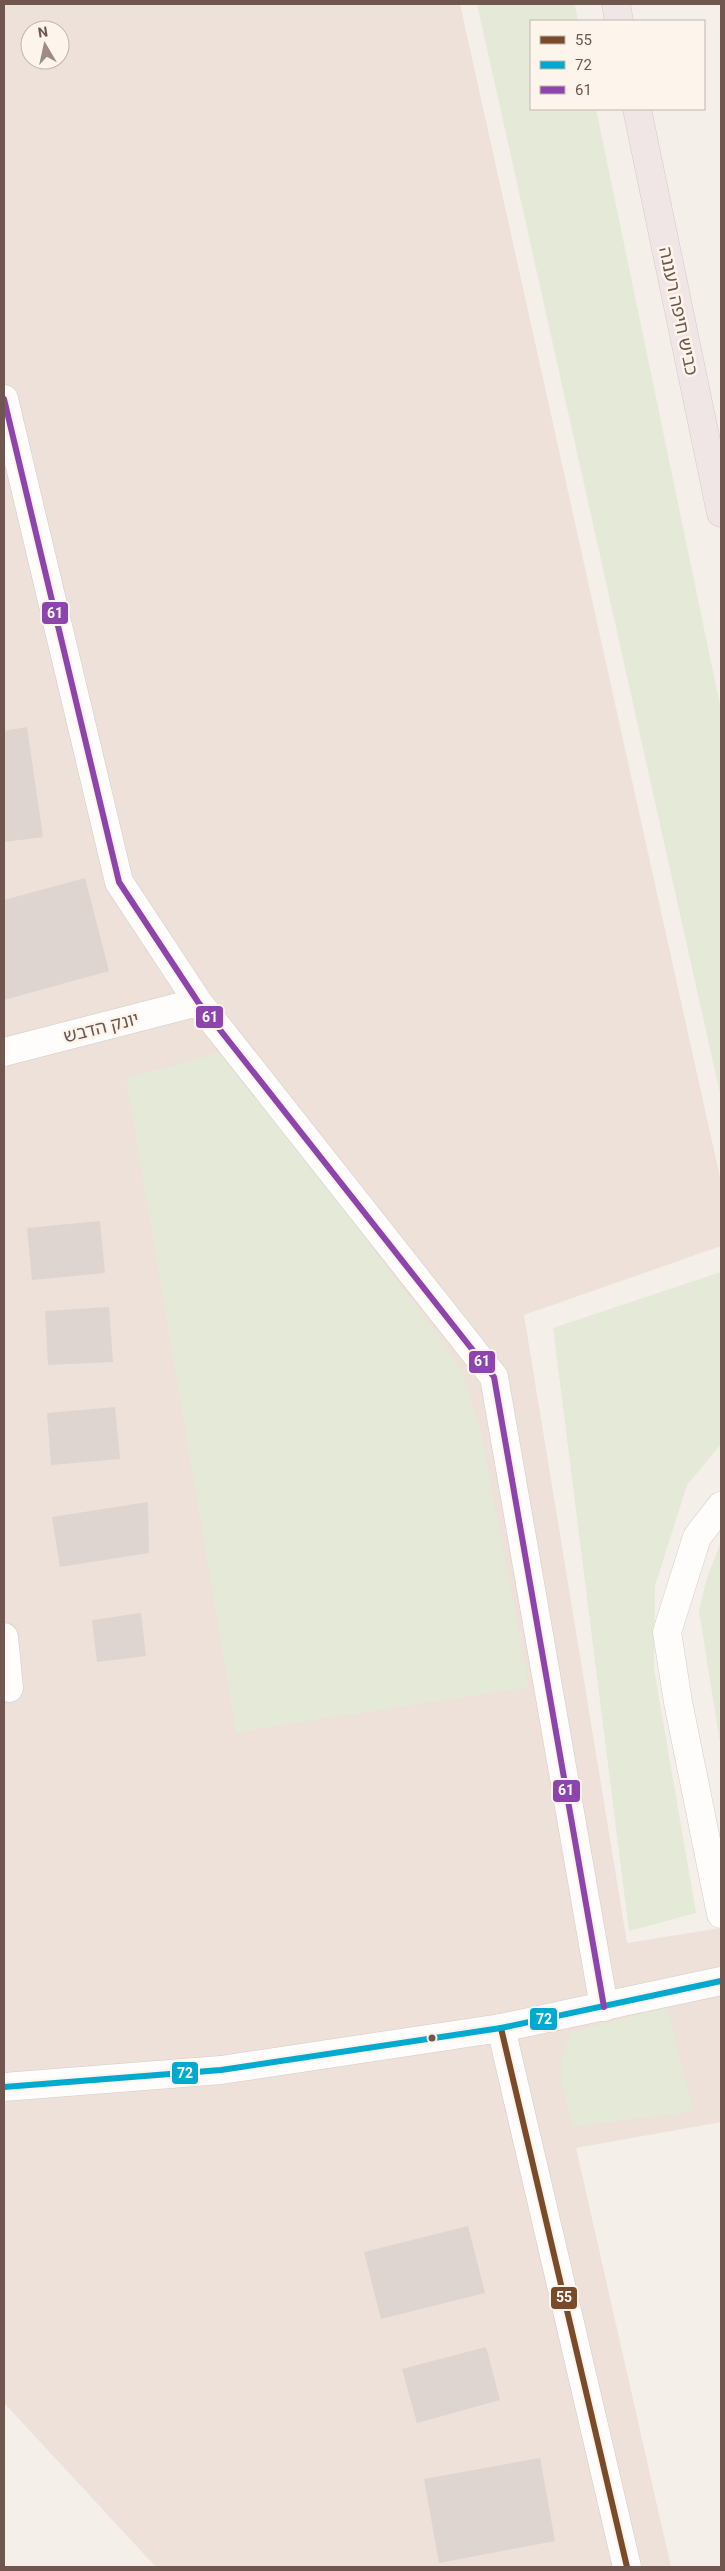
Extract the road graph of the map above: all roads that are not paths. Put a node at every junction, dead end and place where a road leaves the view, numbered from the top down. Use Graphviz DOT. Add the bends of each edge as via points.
graph roads {
  1 [pos="616,4"];
  2 [pos="619,20"];
  3 [pos="638,110"];
  4 [pos="4,399"];
  5 [pos="721,513"];
  6 [pos="198,1002"];
  7 [pos="4,1052"];
  8 [pos="721,1506"];
  9 [pos="4,1636"];
  10 [pos="9,1688"];
  11 [pos="721,1914"];
  12 [pos="721,1981"];
  13 [pos="604,2007"];
  14 [pos="500,2028"];
  15 [pos="4,2087"];
  16 [pos="627,2567"];
  1 -- 2 [label="highway"];
  3 -- 5 [label="highway, כביש חיפה רעננה"];
  4 -- 6 [label="street" via="120,882"];
  6 -- 7 [label="street, יונק הדבש"];
  6 -- 13 [label="street" via="494,1377"];
  8 -- 11 [label="street" via="697,1537 667,1632"];
  9 -- 10 [label="street"];
  12 -- 13 [label="street"];
  13 -- 14 [label="street"];
  14 -- 15 [label="street" via="221,2070"];
  14 -- 16 [label="street"];
}
